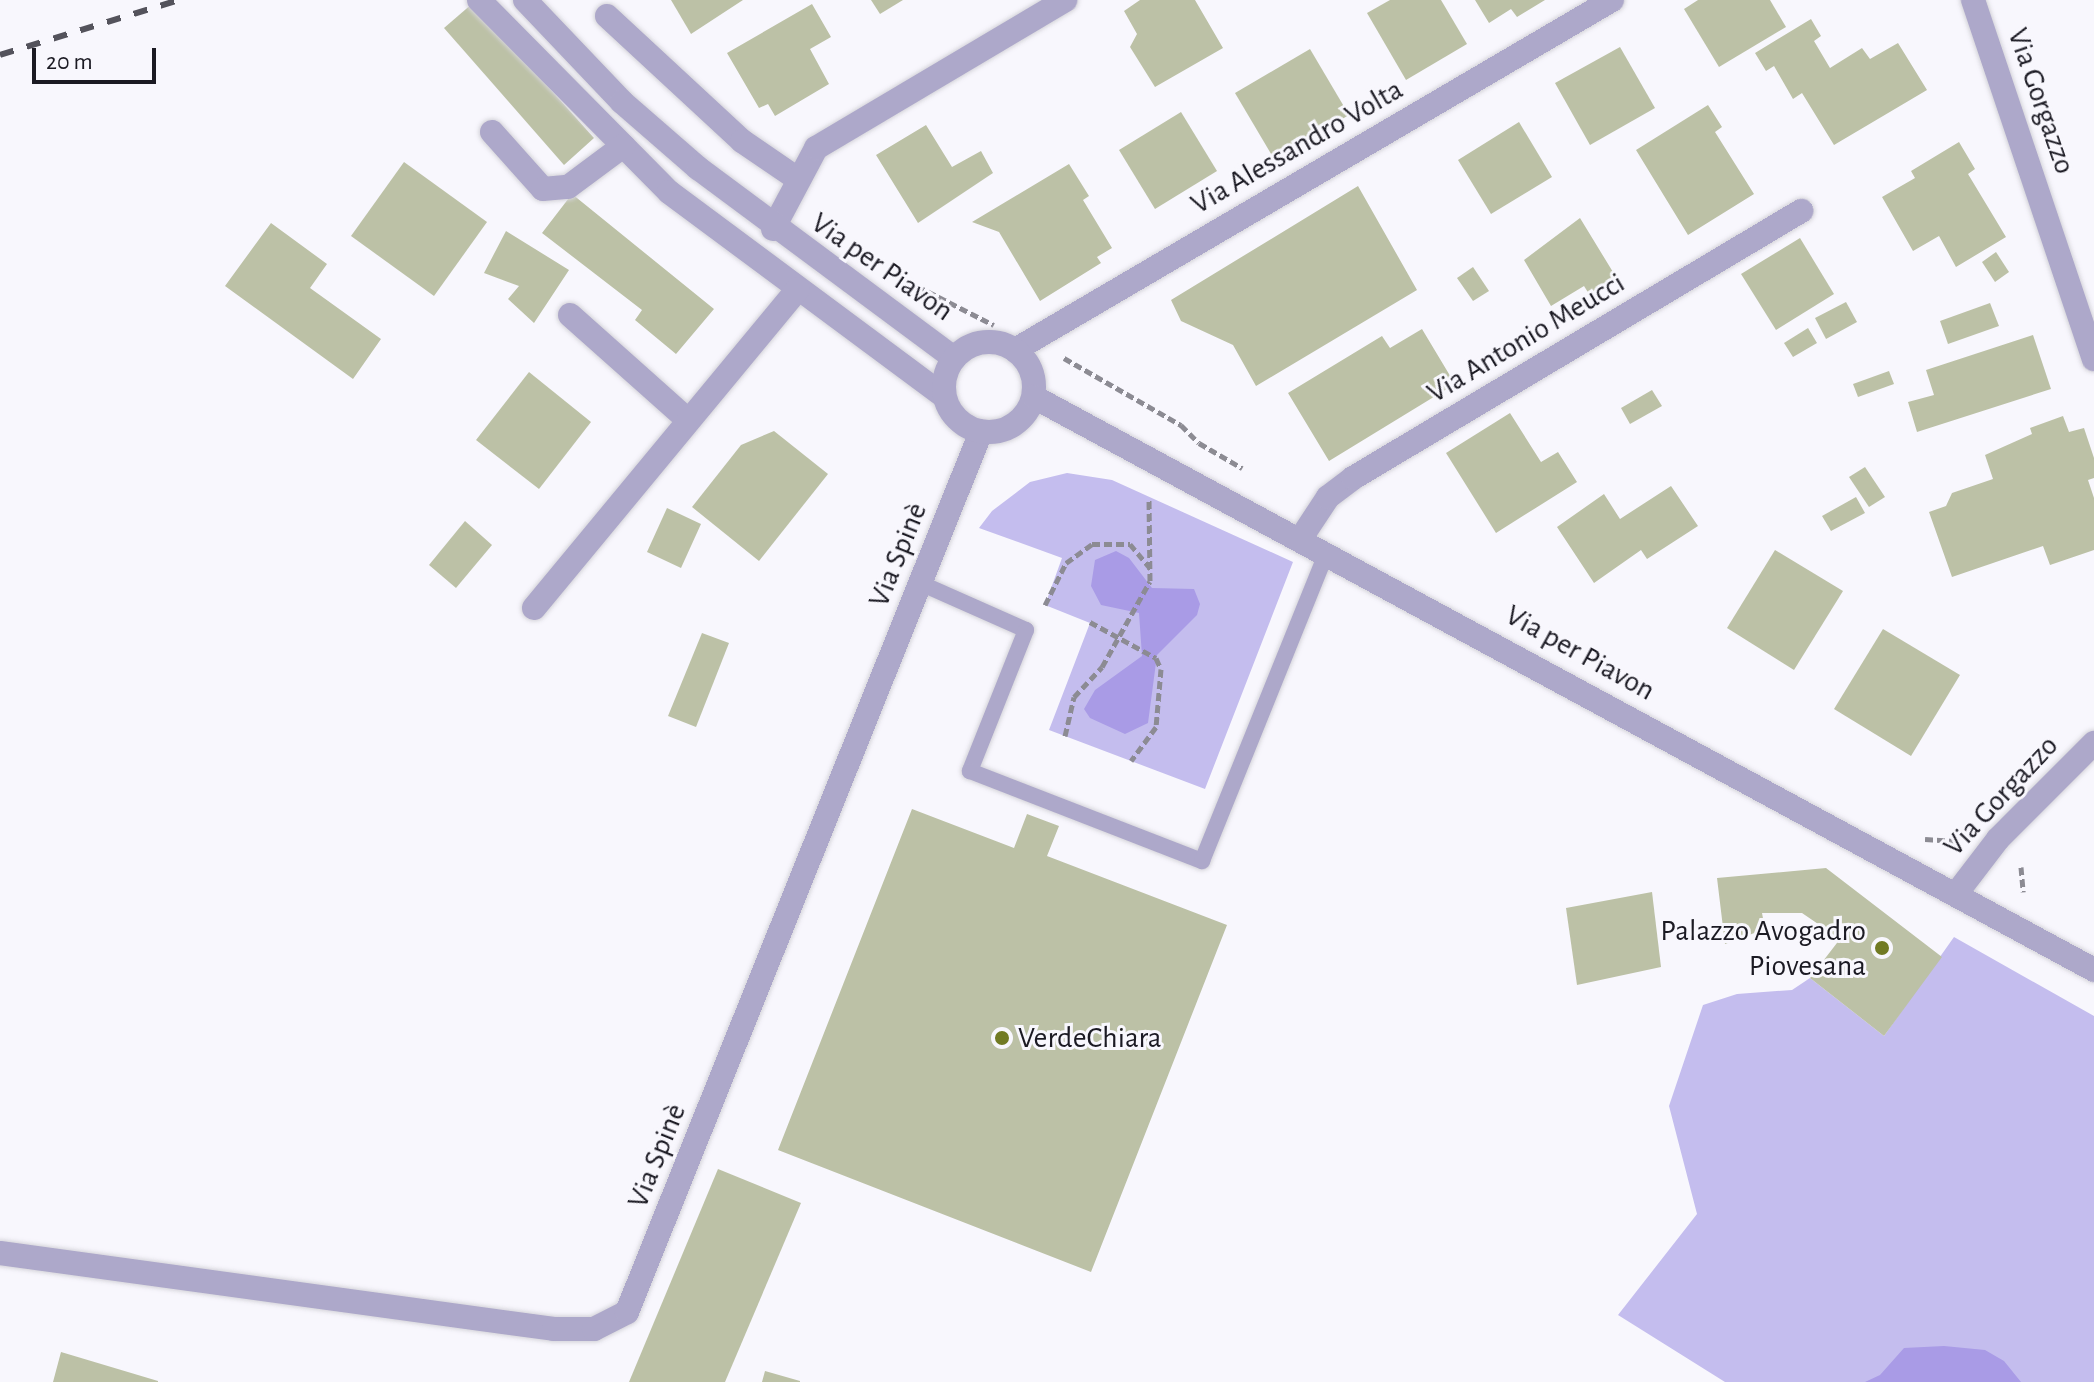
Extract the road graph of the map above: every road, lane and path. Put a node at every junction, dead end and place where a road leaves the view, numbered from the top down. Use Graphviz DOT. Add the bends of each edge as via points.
graph roads {
  1 [pos="479,0"];
  2 [pos="525,0"];
  3 [pos="1065,0"];
  4 [pos="1612,0"];
  5 [pos="1973,0"];
  6 [pos="607,16"];
  7 [pos="492,132"];
  8 [pos="623,146"];
  9 [pos="796,178"];
  10 [pos="1801,211"];
  11 [pos="773,229"];
  12 [pos="907,280"];
  13 [pos="798,289"];
  14 [pos="570,315"];
  15 [pos="999,327"];
  16 [pos="1015,350"];
  17 [pos="1061,356"];
  18 [pos="954,358"];
  19 [pos="2094,359"];
  20 [pos="944,396"];
  21 [pos="1034,397"];
  22 [pos="688,420"];
  23 [pos="981,432"];
  24 [pos="1253,474"];
  25 [pos="1149,496"];
  26 [pos="1301,538"];
  27 [pos="1327,551"];
  28 [pos="1153,571"];
  29 [pos="920,583"];
  30 [pos="1045,605"];
  31 [pos="534,608"];
  32 [pos="1090,622"];
  33 [pos="1115,637"];
  34 [pos="1065,736"];
  35 [pos="2094,743"];
  36 [pos="1131,761"];
  37 [pos="2023,857"];
  38 [pos="1956,894"];
  39 [pos="2028,900"];
  40 [pos="2094,970"];
  41 [pos="0,1253"];
  1 -- 8 [label="street"];
  2 -- 11 [label="street, Via per Piavon" via="622,102"];
  3 -- 9 [label="street" via="816,148"];
  4 -- 16 [label="street, Via Alessandro Volta"];
  5 -- 19 [label="street, Via Gorgazzo"];
  6 -- 9 [label="street" via="742,141"];
  7 -- 8 [label="street" via="543,189 568,187"];
  8 -- 13 [label="street" via="669,192"];
  9 -- 11 [label="street"];
  10 -- 26 [label="street, Via Antonio Meucci" via="1353,478 1328,497"];
  11 -- 18 [label="street, Via per Piavon"];
  12 -- 15 [label="path"];
  13 -- 20 [label="street"];
  13 -- 22 [label="street"];
  14 -- 22 [label="street"];
  16 -- 18 [label="street, Via per Piavon" via="990,342"];
  16 -- 21 [label="street" via="1031,371"];
  17 -- 24 [label="path" via="1181,425 1199,443"];
  18 -- 20 [label="street, Via per Piavon"];
  20 -- 23 [label="street" via="957,420"];
  21 -- 23 [label="street" via="1029,410 1009,429"];
  21 -- 26 [label="street, Via per Piavon"];
  22 -- 31 [label="street"];
  23 -- 29 [label="street, Via Spinè"];
  25 -- 28 [label="path"];
  26 -- 27 [label="street, Via per Piavon"];
  27 -- 29 [label="lane" via="1202,861 970,771 1026,630"];
  27 -- 38 [label="street, Via per Piavon"];
  28 -- 30 [label="path" via="1130,544 1092,544 1066,563"];
  28 -- 33 [label="path" via="1136,612"];
  29 -- 41 [label="street, Via Spinè" via="627,1312 594,1329 554,1329"];
  32 -- 33 [label="path"];
  33 -- 34 [label="path" via="1102,667 1074,697"];
  33 -- 36 [label="path" via="1156,658 1161,669 1158,720"];
  35 -- 38 [label="street, Via Gorgazzo" via="1998,839"];
  37 -- 39 [label="path" via="2020,880"];
  38 -- 40 [label="street, Via per Piavon"];
}
